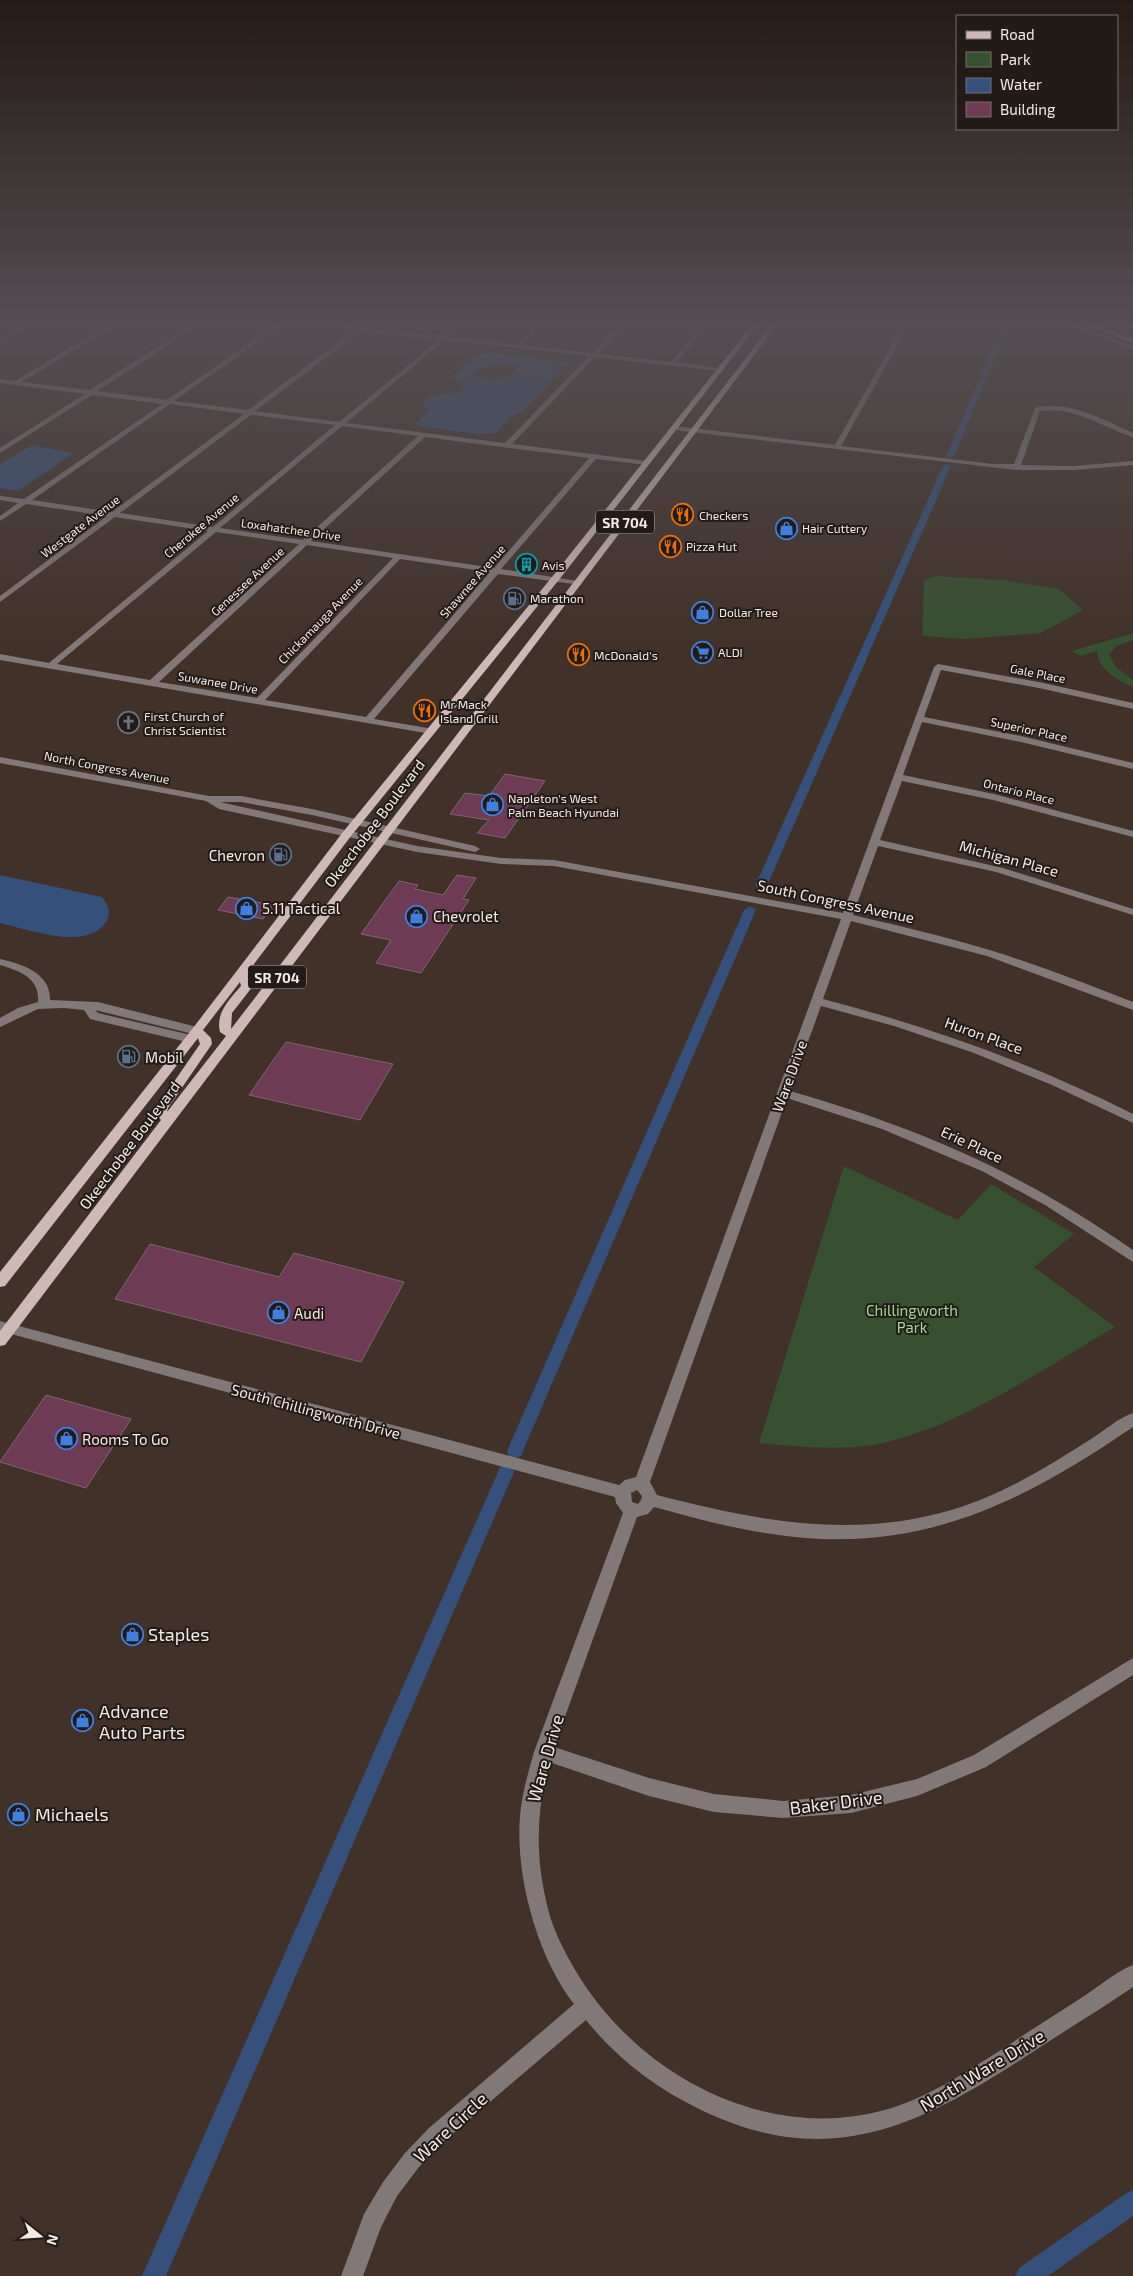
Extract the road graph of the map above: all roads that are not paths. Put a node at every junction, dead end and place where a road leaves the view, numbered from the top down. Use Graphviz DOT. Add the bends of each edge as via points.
graph roads {
  1 [pos="31,431"];
  2 [pos="125,431"];
  3 [pos="225,431"];
  4 [pos="332,431"];
  5 [pos="400,431"];
  6 [pos="520,431"];
  7 [pos="672,431"];
  8 [pos="693,431"];
  9 [pos="694,431"];
  10 [pos="695,431"];
  11 [pos="846,431"];
  12 [pos="1029,431"];
  13 [pos="423,434"];
  14 [pos="793,441"];
  15 [pos="773,444"];
  16 [pos="507,445"];
  17 [pos="838,446"];
  18 [pos="0,451"];
  19 [pos="883,453"];
  20 [pos="594,456"];
  21 [pos="1133,462"];
  22 [pos="647,463"];
  23 [pos="1016,468"];
  24 [pos="0,498"];
  25 [pos="24,502"];
  26 [pos="113,515"];
  27 [pos="0,519"];
  28 [pos="214,530"];
  29 [pos="305,543"];
  30 [pos="399,556"];
  31 [pos="496,570"];
  32 [pos="555,580"];
  33 [pos="578,584"];
  34 [pos="0,600"];
  35 [pos="0,657"];
  36 [pos="50,666"];
  37 [pos="938,667"];
  38 [pos="152,684"];
  39 [pos="258,702"];
  40 [pos="1133,706"];
  41 [pos="368,720"];
  42 [pos="919,720"];
  43 [pos="431,731"];
  44 [pos="0,760"];
  45 [pos="1133,766"];
  46 [pos="898,777"];
  47 [pos="210,799"];
  48 [pos="358,821"];
  49 [pos="389,829"];
  50 [pos="347,834"];
  51 [pos="1133,834"];
  52 [pos="380,842"];
  53 [pos="874,842"];
  54 [pos="523,860"];
  55 [pos="1133,912"];
  56 [pos="847,917"];
  57 [pos="0,962"];
  58 [pos="242,971"];
  59 [pos="816,1001"];
  60 [pos="44,1005"];
  61 [pos="1133,1006"];
  62 [pos="0,1023"];
  63 [pos="194,1035"];
  64 [pos="233,1035"];
  65 [pos="783,1093"];
  66 [pos="1133,1119"];
  67 [pos="168,1120"];
  68 [pos="1133,1257"];
  69 [pos="0,1282"];
  70 [pos="3,1332"];
  71 [pos="1133,1420"];
  72 [pos="641,1485"];
  73 [pos="622,1492"];
  74 [pos="650,1500"];
  75 [pos="632,1508"];
  76 [pos="1133,1666"];
  77 [pos="543,1752"];
  78 [pos="1133,1975"];
  79 [pos="586,2007"];
  80 [pos="352,2276"];
  1 -- 18 [label="street"];
  2 -- 25 [label="street"];
  3 -- 26 [label="street, Westgate Avenue"];
  4 -- 28 [label="street, Cherokee Avenue"];
  5 -- 13 [label="street"];
  6 -- 16 [label="street"];
  7 -- 22 [label="main road, Okeechobee Boulevard / SR 704"];
  8 -- 33 [label="main road, Okeechobee Boulevard / SR 704"];
  9 -- 15 [label="street"];
  10 -- 14 [label="street"];
  11 -- 17 [label="street"];
  12 -- 23 [label="street"];
  13 -- 16 [label="street"];
  13 -- 29 [label="street, Genessee Avenue"];
  14 -- 15 [label="street"];
  14 -- 17 [label="street"];
  15 -- 19 [label="street"];
  16 -- 20 [label="street"];
  17 -- 19 [label="street"];
  19 -- 23 [label="street"];
  20 -- 22 [label="street"];
  20 -- 31 [label="street, Shawnee Avenue"];
  21 -- 23 [label="street" via="1074,468"];
  22 -- 32 [label="main road, Okeechobee Boulevard / SR 704"];
  24 -- 25 [label="street, Loxahatchee Drive"];
  25 -- 26 [label="street, Loxahatchee Drive"];
  25 -- 27 [label="street"];
  26 -- 28 [label="street, Loxahatchee Drive"];
  26 -- 34 [label="street, Westgate Avenue"];
  28 -- 29 [label="street, Loxahatchee Drive"];
  28 -- 36 [label="street, Cherokee Avenue"];
  29 -- 30 [label="street, Loxahatchee Drive"];
  29 -- 38 [label="street, Genessee Avenue"];
  30 -- 31 [label="street, Loxahatchee Drive"];
  30 -- 39 [label="street, Chickamauga Avenue"];
  31 -- 32 [label="street, Loxahatchee Drive"];
  31 -- 41 [label="street, Shawnee Avenue"];
  32 -- 33 [label="street, Loxahatchee Drive"];
  32 -- 43 [label="main road, Okeechobee Boulevard / SR 704"];
  33 -- 49 [label="main road, Okeechobee Boulevard / SR 704"];
  35 -- 36 [label="street, Suwanee Drive"];
  36 -- 38 [label="street, Suwanee Drive"];
  37 -- 40 [label="street, Gale Place"];
  37 -- 42 [label="street, Ware Drive"];
  38 -- 39 [label="street, Suwanee Drive"];
  39 -- 41 [label="street, Suwanee Drive"];
  41 -- 43 [label="street, Suwanee Drive"];
  42 -- 45 [label="street, Superior Place" via="1021,739"];
  42 -- 46 [label="street, Ware Drive"];
  43 -- 48 [label="main road, Okeechobee Boulevard / SR 704"];
  44 -- 47 [label="street, North Congress Avenue"];
  46 -- 51 [label="street, Ontario Place" via="1028,805"];
  46 -- 53 [label="street, Ware Drive"];
  47 -- 48 [label="street, North Congress Avenue" via="242,799"];
  47 -- 50 [label="street, North Congress Avenue" via="218,806"];
  48 -- 49 [label="street, North Congress Avenue"];
  48 -- 50 [label="main road, Okeechobee Boulevard / SR 704"];
  49 -- 52 [label="main road, Okeechobee Boulevard / SR 704"];
  49 -- 54 [label="street, South Congress Avenue" via="453,845 513,855"];
  50 -- 52 [label="street, North Congress Avenue"];
  50 -- 58 [label="main road, Okeechobee Boulevard / SR 704"];
  52 -- 54 [label="street, South Congress Avenue" via="501,861"];
  52 -- 64 [label="main road, Okeechobee Boulevard / SR 704"];
  53 -- 55 [label="street, Michigan Place" via="999,870"];
  53 -- 56 [label="street, Ware Drive"];
  54 -- 56 [label="street, South Congress Avenue"];
  56 -- 59 [label="street, Ware Drive"];
  56 -- 61 [label="street, South Congress Avenue" via="991,954"];
  57 -- 60 [label="street" via="19,967 36,977 43,986"];
  58 -- 63 [label="main road, Okeechobee Boulevard / SR 704"];
  58 -- 64 [label="main road" via="247,986 229,1010 224,1023 226,1032"];
  59 -- 65 [label="street, Ware Drive"];
  59 -- 66 [label="street, Huron Place" via="884,1018 976,1048 1068,1086"];
  60 -- 62 [label="street" via="20,1010"];
  60 -- 63 [label="street" via="88,1008 94,1016"];
  63 -- 67 [label="main road" via="205,1038 206,1044 162,1108 161,1113"];
  63 -- 69 [label="main road, Okeechobee Boulevard / SR 704"];
  64 -- 67 [label="main road, Okeechobee Boulevard / SR 704"];
  65 -- 68 [label="street, Erie Place" via="880,1122 966,1158 1051,1202"];
  65 -- 72 [label="street, Ware Drive"];
  67 -- 70 [label="main road, Okeechobee Boulevard / SR 704"];
  70 -- 73 [label="street, South Chillingworth Drive"];
  71 -- 74 [label="street" via="997,1500 958,1514 908,1526 845,1532 770,1528"];
  72 -- 73 [label="street" via="629,1485"];
  72 -- 74 [label="street" via="650,1493"];
  73 -- 75 [label="street" via="623,1502"];
  74 -- 75 [label="street" via="644,1508"];
  75 -- 77 [label="street, Ware Drive"];
  76 -- 77 [label="street, Baker Drive" via="954,1775 910,1791 864,1802 776,1809 716,1803 667,1792"];
  77 -- 79 [label="street, Ware Drive" via="529,1817 530,1869 548,1940"];
  78 -- 79 [label="street, North Ware Drive" via="927,2105 858,2126 779,2125 740,2116 684,2092 623,2048"];
  79 -- 80 [label="street, Ware Circle" via="436,2135 412,2160 390,2189 372,2222"];
}
